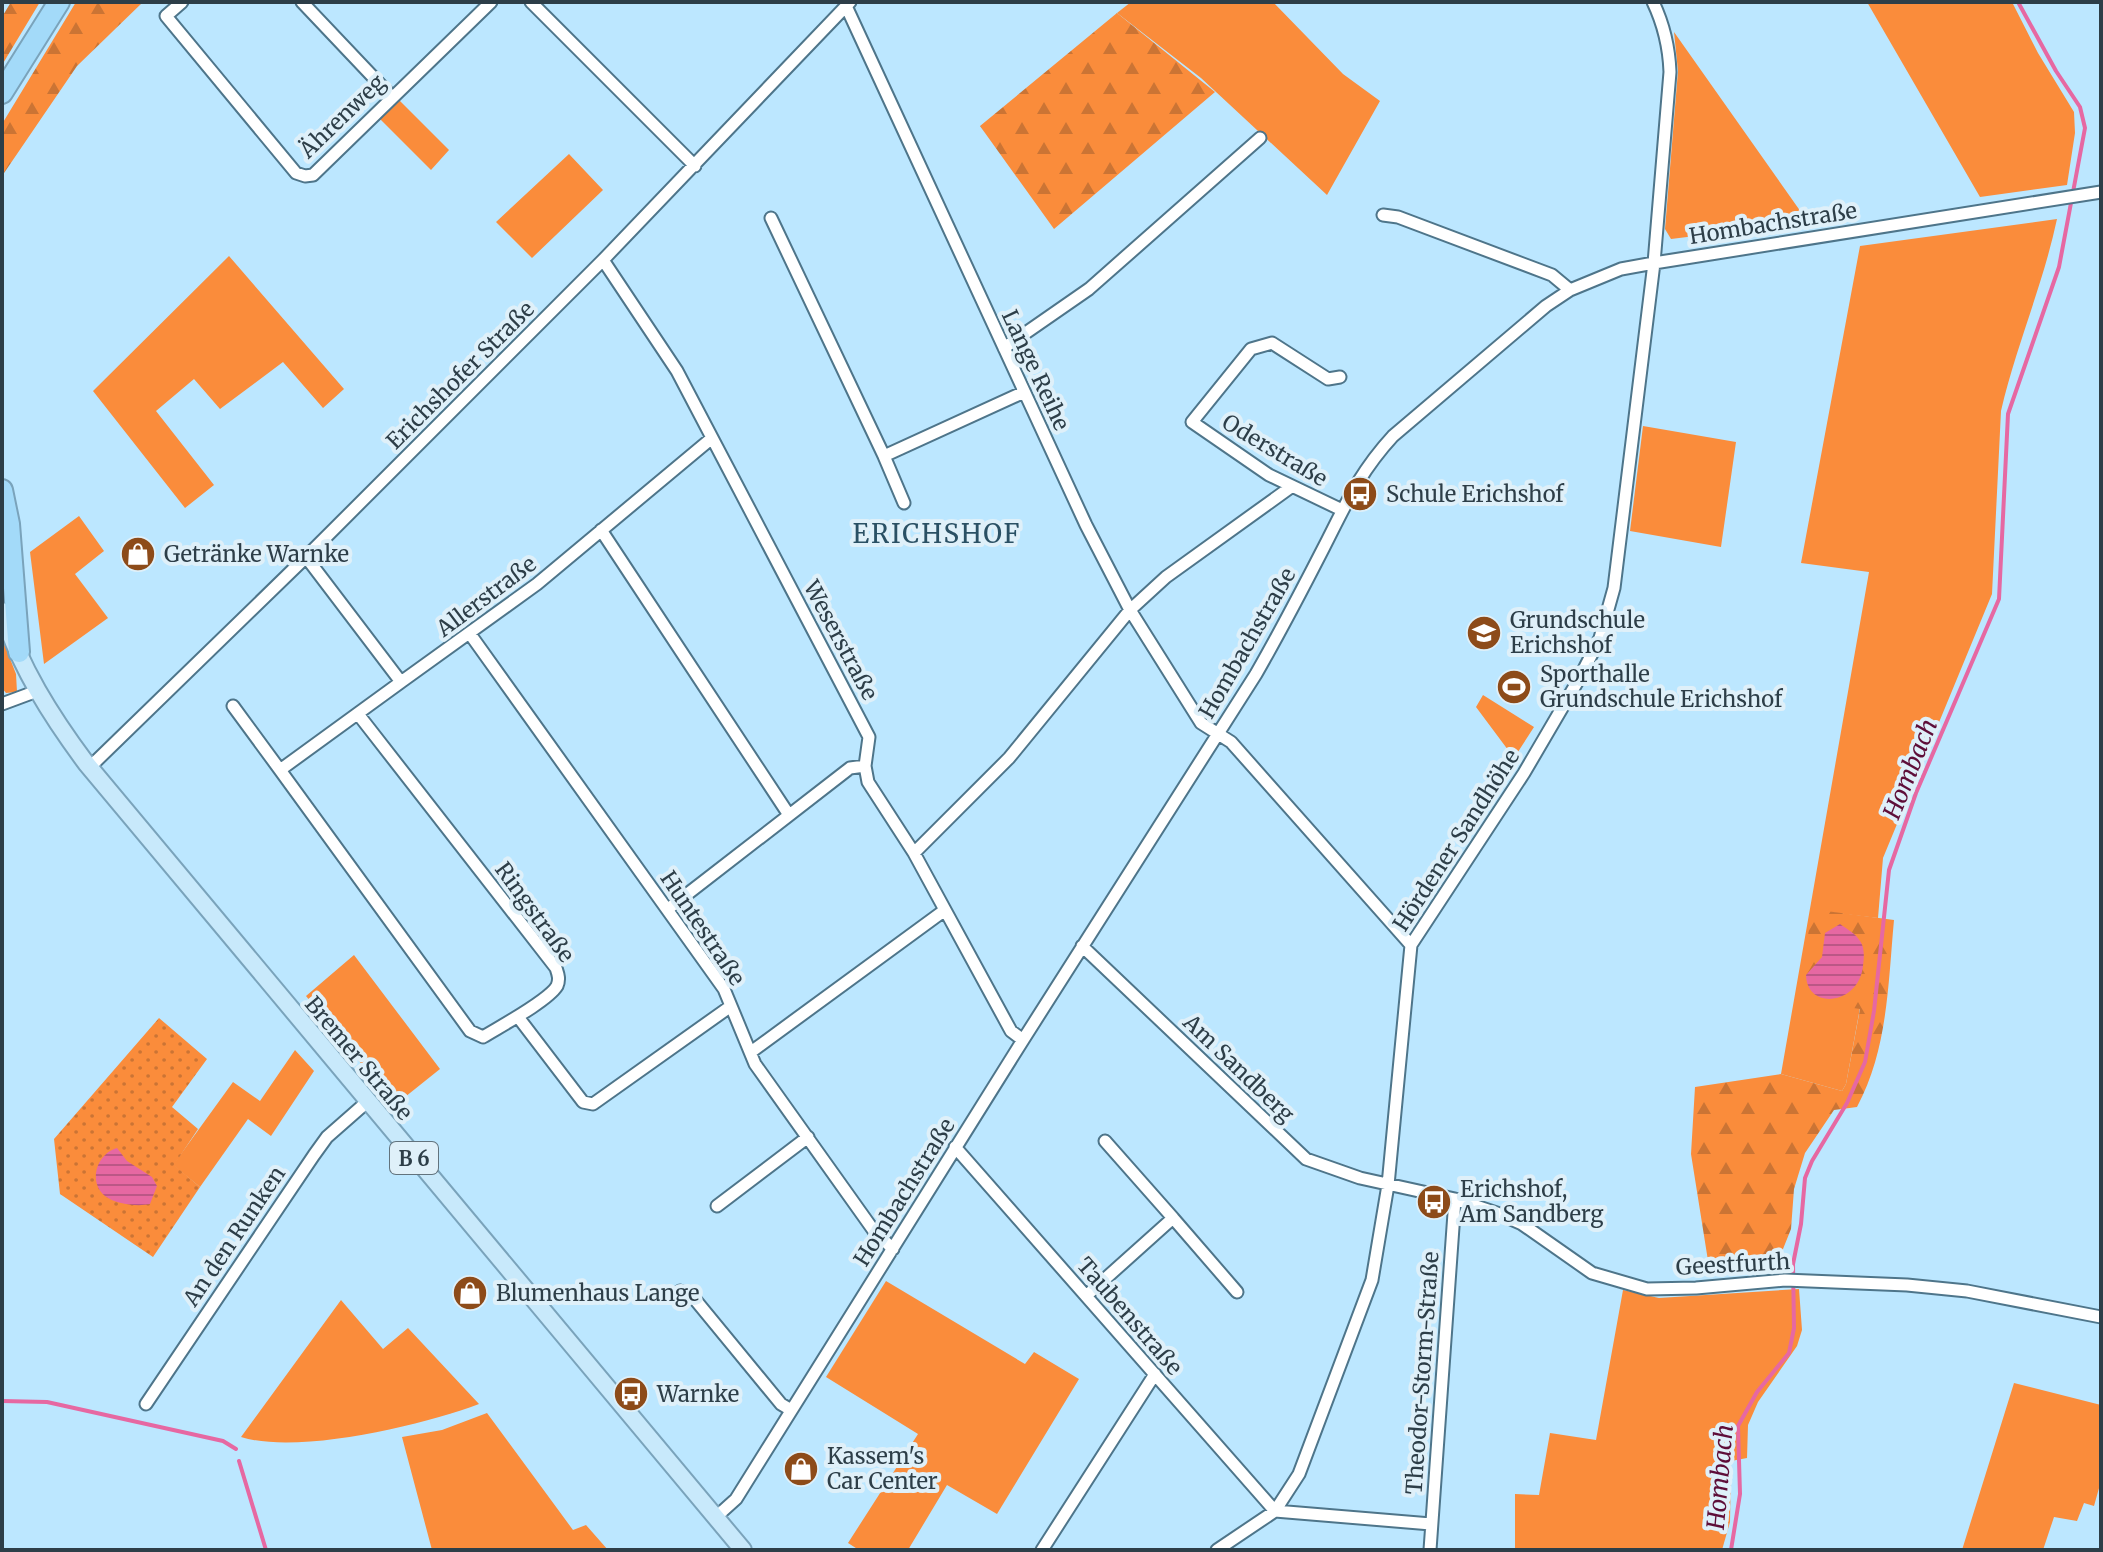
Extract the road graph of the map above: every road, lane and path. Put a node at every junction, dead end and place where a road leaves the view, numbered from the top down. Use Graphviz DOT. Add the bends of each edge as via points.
graph roads {
  1 [pos="59,2"];
  2 [pos="182,2"];
  3 [pos="302,2"];
  4 [pos="491,2"];
  5 [pos="531,2"];
  6 [pos="1653,2"];
  7 [pos="848,4"];
  8 [pos="2,93"];
  9 [pos="392,97"];
  10 [pos="1260,138"];
  11 [pos="695,166"];
  12 [pos="2101,192"];
  13 [pos="1383,215"];
  14 [pos="771,218"];
  15 [pos="603,260"];
  16 [pos="1654,263"];
  17 [pos="1570,290"];
  18 [pos="1004,348"];
  19 [pos="1340,377"];
  20 [pos="1024,392"];
  21 [pos="712,438"];
  22 [pos="884,456"];
  23 [pos="1291,487"];
  24 [pos="2,490"];
  25 [pos="904,503"];
  26 [pos="1342,510"];
  27 [pos="601,530"];
  28 [pos="306,557"];
  29 [pos="1130,610"];
  30 [pos="2,611"];
  31 [pos="470,634"];
  32 [pos="19,652"];
  33 [pos="401,682"];
  34 [pos="37,691"];
  35 [pos="2,704"];
  36 [pos="233,706"];
  37 [pos="358,714"];
  38 [pos="1217,735"];
  39 [pos="865,766"];
  40 [pos="90,767"];
  41 [pos="280,770"];
  42 [pos="789,815"];
  43 [pos="914,853"];
  44 [pos="668,909"];
  45 [pos="945,910"];
  46 [pos="1411,945"];
  47 [pos="1082,946"];
  48 [pos="731,1006"];
  49 [pos="518,1017"];
  50 [pos="1023,1040"];
  51 [pos="751,1052"];
  52 [pos="368,1101"];
  53 [pos="808,1137"];
  54 [pos="1105,1141"];
  55 [pos="955,1147"];
  56 [pos="1388,1185"];
  57 [pos="1455,1199"];
  58 [pos="717,1206"];
  59 [pos="1173,1218"];
  60 [pos="893,1249"];
  61 [pos="680,1291"];
  62 [pos="1237,1292"];
  63 [pos="1086,1296"];
  64 [pos="2101,1317"];
  65 [pos="1155,1374"];
  66 [pos="146,1404"];
  67 [pos="791,1410"];
  68 [pos="1275,1511"];
  69 [pos="716,1517"];
  70 [pos="1431,1524"];
  71 [pos="743,1550"];
  72 [pos="1042,1550"];
  73 [pos="1217,1550"];
  74 [pos="1430,1550"];
  1 -- 8 [label="highway"];
  2 -- 9 [label="street, Ährenweg" via="166,16 296,173 313,175"];
  3 -- 9 [label="street"];
  4 -- 9 [label="street, Ährenweg"];
  5 -- 11 [label="street"];
  6 -- 16 [label="street, Hördener Sandhöhe" via="1670,52"];
  7 -- 11 [label="street, Erichshofer Straße"];
  7 -- 18 [label="street, Lange Reihe"];
  10 -- 18 [label="street" via="1089,289"];
  11 -- 15 [label="street, Erichshofer Straße"];
  12 -- 16 [label="street, Hombachstraße"];
  13 -- 17 [label="street" via="1552,275"];
  14 -- 22 [label="street"];
  15 -- 21 [label="street, Weserstraße" via="677,371"];
  15 -- 28 [label="street, Erichshofer Straße"];
  16 -- 17 [label="street, Hombachstraße" via="1621,269"];
  16 -- 46 [label="street, Hördener Sandhöhe" via="1614,588 1600,638 1524,773"];
  17 -- 26 [label="street, Hombachstraße" via="1393,436 1372,458"];
  18 -- 20 [label="street, Lange Reihe"];
  19 -- 23 [label="street, Oderstraße" via="1328,379 1272,343 1261,344 1251,349 1192,422"];
  20 -- 22 [label="street"];
  20 -- 29 [label="street, Lange Reihe"];
  21 -- 27 [label="street, Allerstraße"];
  21 -- 39 [label="street, Weserstraße" via="869,737"];
  22 -- 25 [label="street"];
  23 -- 26 [label="street, Oderstraße"];
  23 -- 29 [label="street" via="1166,577"];
  24 -- 32 [label="highway, B 6"];
  26 -- 38 [label="street, Hombachstraße" via="1288,617"];
  27 -- 31 [label="street, Allerstraße"];
  27 -- 42 [label="street"];
  28 -- 33 [label="street"];
  28 -- 40 [label="street, Erichshofer Straße"];
  29 -- 38 [label="street, Lange Reihe" via="1201,723"];
  29 -- 43 [label="street" via="1027,739"];
  30 -- 32 [label="main road, Bremer Straße / B 6"];
  31 -- 33 [label="street, Allerstraße"];
  31 -- 44 [label="street, Huntestraße"];
  32 -- 34 [label="main road, Bremer Straße / B 6"];
  33 -- 37 [label="street"];
  34 -- 35 [label="street"];
  34 -- 40 [label="main road, Bremer Straße / B 6"];
  36 -- 41 [label="street, Ringstraße"];
  37 -- 41 [label="street"];
  37 -- 49 [label="street, Ringstraße" via="556,968 556,989"];
  38 -- 46 [label="street, Lange Reihe" via="1236,748"];
  38 -- 47 [label="street, Hombachstraße"];
  39 -- 42 [label="street" via="850,768"];
  39 -- 43 [label="street, Weserstraße" via="868,782"];
  40 -- 52 [label="main road, Bremer Straße / B 6"];
  41 -- 49 [label="street, Ringstraße" via="470,1031 483,1037"];
  42 -- 44 [label="street"];
  43 -- 45 [label="street, Weserstraße"];
  44 -- 48 [label="street, Huntestraße"];
  45 -- 50 [label="street, Weserstraße" via="1011,1031"];
  45 -- 51 [label="street"];
  46 -- 56 [label="street, Hördener Sandhöhe"];
  47 -- 50 [label="street, Hombachstraße"];
  47 -- 56 [label="street, Am Sandberg" via="1306,1159"];
  48 -- 49 [label="street" via="593,1104 583,1102"];
  48 -- 51 [label="street, Huntestraße"];
  50 -- 55 [label="street, Hombachstraße"];
  51 -- 53 [label="street, Huntestraße"];
  52 -- 66 [label="street, An den Runken" via="327,1137"];
  52 -- 69 [label="main road, Bremer Straße / B 6"];
  53 -- 58 [label="street"];
  53 -- 60 [label="street, Huntestraße" via="874,1231"];
  54 -- 59 [label="street"];
  55 -- 60 [label="street, Hombachstraße"];
  55 -- 63 [label="street, Taubenstraße"];
  56 -- 57 [label="street, Geestfurth"];
  56 -- 68 [label="street, Hördener Sandhöhe" via="1372,1280 1299,1474"];
  57 -- 64 [label="street, Geestfurth" via="1522,1224 1592,1273 1647,1289 1791,1280 1877,1283 1967,1291"];
  57 -- 70 [label="street, Theodor-Storm-Straße"];
  59 -- 62 [label="street"];
  59 -- 63 [label="street"];
  60 -- 67 [label="street, Hombachstraße"];
  61 -- 67 [label="street" via="693,1297"];
  63 -- 65 [label="street, Taubenstraße"];
  65 -- 68 [label="street, Taubenstraße"];
  65 -- 72 [label="street"];
  67 -- 69 [label="street, Hombachstraße" via="736,1499"];
  68 -- 70 [label="street"];
  68 -- 73 [label="street, Hördener Sandhöhe"];
  69 -- 71 [label="main road, Bremer Straße / B 6"];
  70 -- 74 [label="street, Theodor-Storm-Straße"];
}
